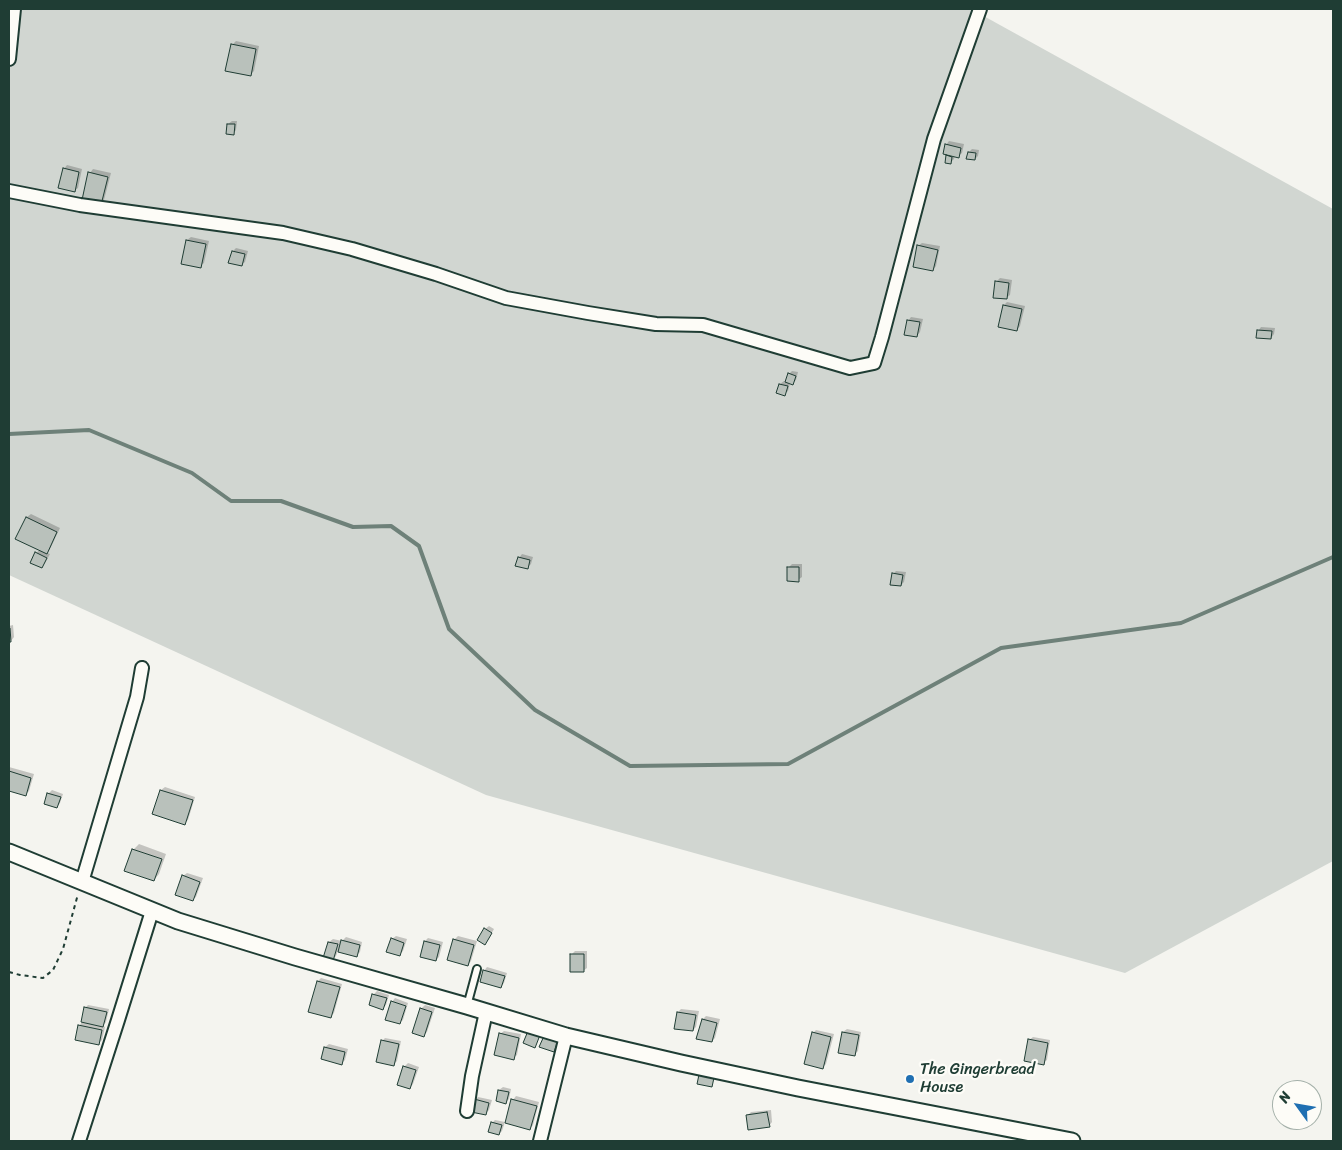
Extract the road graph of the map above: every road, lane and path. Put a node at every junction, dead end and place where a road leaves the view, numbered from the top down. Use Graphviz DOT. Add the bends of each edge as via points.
graph roads {
  1 [pos="14,9"];
  2 [pos="980,9"];
  3 [pos="9,59"];
  4 [pos="9,191"];
  5 [pos="142,668"];
  6 [pos="9,852"];
  7 [pos="82,882"];
  8 [pos="152,911"];
  9 [pos="477,969"];
  10 [pos="9,972"];
  11 [pos="467,1006"];
  12 [pos="486,1012"];
  13 [pos="566,1036"];
  14 [pos="466,1111"];
  15 [pos="79,1141"];
  16 [pos="540,1141"];
  17 [pos="1072,1141"];
  1 -- 3 [label="street"];
  2 -- 4 [label="street" via="934,139 874,363 850,368 703,325 656,324 506,298 361,252 283,233 80,205"];
  5 -- 7 [label="street"];
  6 -- 7 [label="street"];
  7 -- 8 [label="street"];
  7 -- 10 [label="path" via="63,949 53,970 43,978"];
  8 -- 11 [label="street" via="295,957"];
  8 -- 15 [label="street"];
  9 -- 11 [label="lane"];
  11 -- 12 [label="street"];
  12 -- 13 [label="street"];
  12 -- 14 [label="street"];
  13 -- 16 [label="street"];
  13 -- 17 [label="street" via="681,1064"];
}
